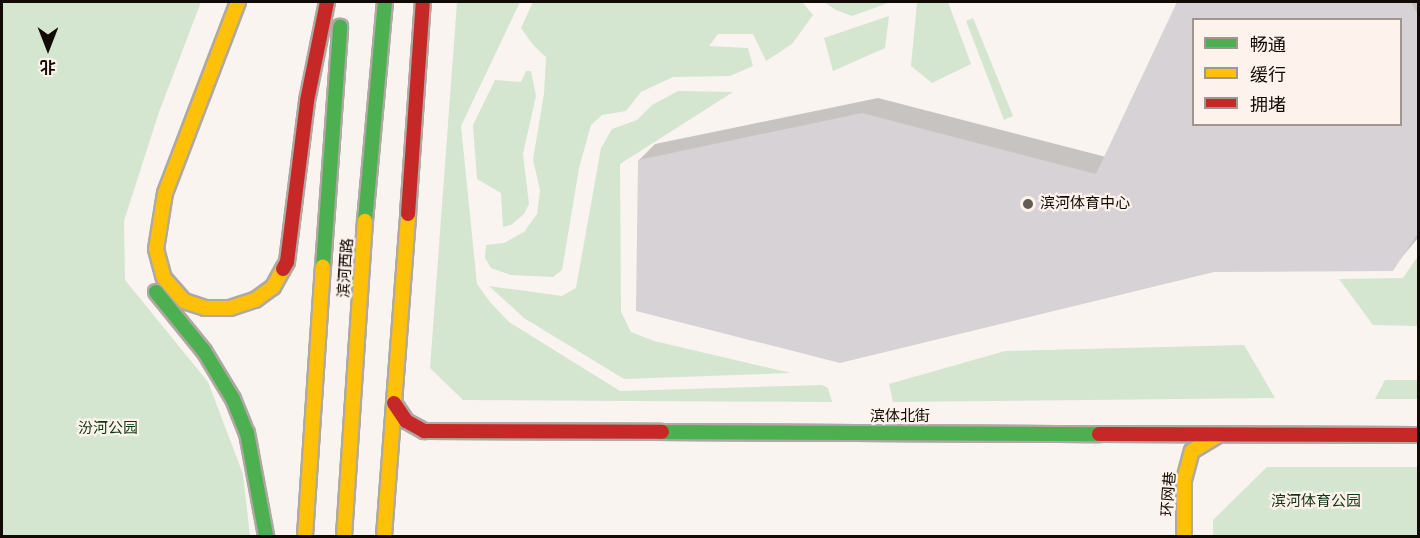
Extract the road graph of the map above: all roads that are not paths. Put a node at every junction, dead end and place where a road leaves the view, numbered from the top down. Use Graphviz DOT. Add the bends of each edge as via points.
graph roads {
  1 [pos="238,2"];
  2 [pos="327,2"];
  3 [pos="385,2"];
  4 [pos="423,2"];
  5 [pos="341,13"];
  6 [pos="146,278"];
  7 [pos="394,403"];
  8 [pos="1219,435"];
  9 [pos="1419,435"];
  10 [pos="266,537"];
  11 [pos="305,537"];
  12 [pos="344,537"];
  13 [pos="384,537"];
  14 [pos="1184,537"];
  1 -- 2 [label="main road" via="165,193 158,230 156,249 164,278 184,301 205,308 230,308 255,300 273,287 286,262 307,101"];
  3 -- 12 [label="main road, 滨河西路"];
  4 -- 7 [label="main road"];
  5 -- 11 [label="main road, 滨河西路"];
  6 -- 10 [label="main road" via="204,351 233,399 247,433"];
  7 -- 8 [label="main road, 滨体北街" via="406,421 424,431"];
  7 -- 13 [label="main road"];
  8 -- 9 [label="main road, 滨体北街"];
  8 -- 14 [label="main road, 环网巷" via="1192,451 1184,480"];
}
